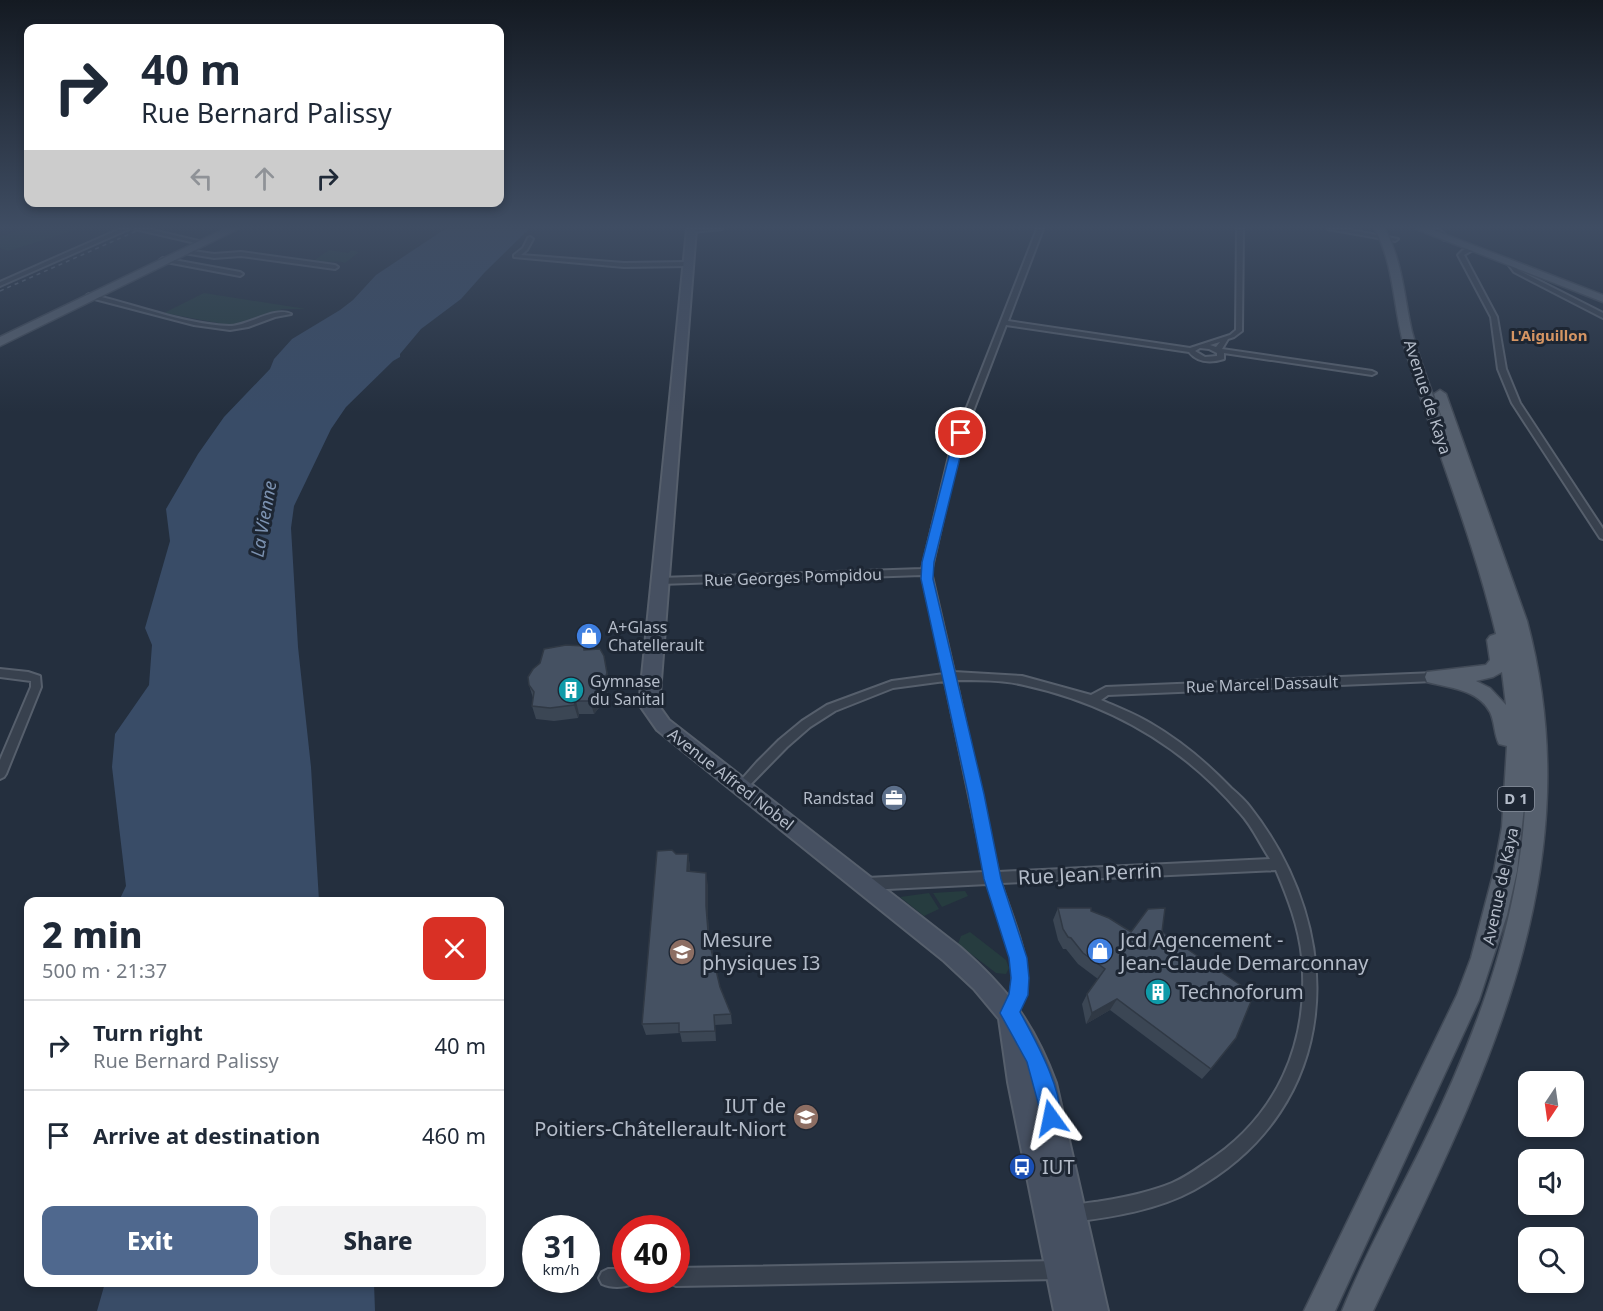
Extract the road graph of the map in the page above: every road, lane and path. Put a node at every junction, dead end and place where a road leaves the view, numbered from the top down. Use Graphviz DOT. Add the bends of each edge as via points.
graph roads {
  1 [pos="103,290"];
  2 [pos="686,290"];
  3 [pos="1016,290"];
  4 [pos="1239,290"];
  5 [pos="1402,290"];
  6 [pos="1412,290"];
  7 [pos="1480,290"];
  8 [pos="1553,290"];
  9 [pos="1580,290"];
  10 [pos="91,296"];
  11 [pos="1603,299"];
  12 [pos="288,314"];
  13 [pos="1603,316"];
  14 [pos="1003,322"];
  15 [pos="1225,339"];
  16 [pos="0,340"];
  17 [pos="1199,346"];
  18 [pos="1191,350"];
  19 [pos="1218,350"];
  20 [pos="1372,373"];
  21 [pos="1603,536"];
  22 [pos="926,572"];
  23 [pos="1488,575"];
  24 [pos="660,581"];
  25 [pos="0,673"];
  26 [pos="949,675"];
  27 [pos="1434,677"];
  28 [pos="1092,700"];
  29 [pos="0,774"];
  30 [pos="741,787"];
  31 [pos="1280,864"];
  32 [pos="993,879"];
  33 [pos="863,884"];
  34 [pos="1482,964"];
  35 [pos="1010,1013"];
  36 [pos="1060,1215"];
  37 [pos="1059,1270"];
  38 [pos="690,1277"];
  39 [pos="1068,1311"];
  40 [pos="1094,1311"];
  41 [pos="1319,1311"];
  42 [pos="1357,1311"];
  1 -- 10 [label="main road"];
  2 -- 24 [label="street, Avenue Alfred Nobel"];
  3 -- 14 [label="street"];
  4 -- 15 [label="street" via="1239,331"];
  5 -- 23 [label="main road, Avenue de Kaya / D 1" via="1410,342"];
  6 -- 42 [label="main road, Avenue de Kaya / D 1" via="1419,335 1522,633 1536,726 1536,826 1526,905 1494,1015 1470,1076"];
  7 -- 21 [label="street" via="1494,317 1502,369 1516,403"];
  8 -- 13 [label="street"];
  9 -- 11 [label="main road"];
  10 -- 12 [label="street" via="229,328 253,325 278,313"];
  10 -- 16 [label="main road"];
  14 -- 18 [label="street"];
  14 -- 22 [label="street" via="955,448"];
  15 -- 17 [label="street"];
  15 -- 19 [label="street"];
  17 -- 18 [label="street"];
  17 -- 19 [label="street"];
  18 -- 19 [label="street" via="1197,357 1210,360 1221,357"];
  19 -- 20 [label="street"];
  22 -- 24 [label="street, Rue Georges Pompidou"];
  22 -- 26 [label="street"];
  23 -- 27 [label="main road" via="1497,666 1481,673"];
  23 -- 34 [label="main road, Avenue de Kaya / D 1" via="1514,685 1517,777 1509,854"];
  24 -- 30 [label="street, Avenue Alfred Nobel" via="650,707 663,725"];
  25 -- 29 [label="street" via="28,676 36,680 36,687"];
  26 -- 28 [label="street" via="1006,677"];
  26 -- 30 [label="street" via="888,685 829,709 781,746"];
  26 -- 32 [label="street"];
  27 -- 28 [label="street, Rue Marcel Dassault" via="1106,691"];
  27 -- 34 [label="main road" via="1457,680 1478,689 1504,717 1503,815"];
  28 -- 31 [label="street" via="1154,731 1201,765 1234,799"];
  30 -- 33 [label="street, Avenue Alfred Nobel"];
  31 -- 32 [label="street, Rue Jean Perrin"];
  31 -- 36 [label="street" via="1302,920 1310,975 1310,1010 1294,1075 1277,1107 1253,1138 1188,1185 1146,1201"];
  32 -- 33 [label="street, Rue Jean Perrin"];
  32 -- 35 [label="street" via="1018,958 1018,995"];
  33 -- 35 [label="street, Avenue Alfred Nobel" via="975,974"];
  34 -- 41 [label="main road, Avenue de Kaya / D 1"];
  35 -- 36 [label="street" via="1020,1083"];
  36 -- 37 [label="street"];
  36 -- 40 [label="street"];
  37 -- 38 [label="street"];
  37 -- 39 [label="street"];
}
